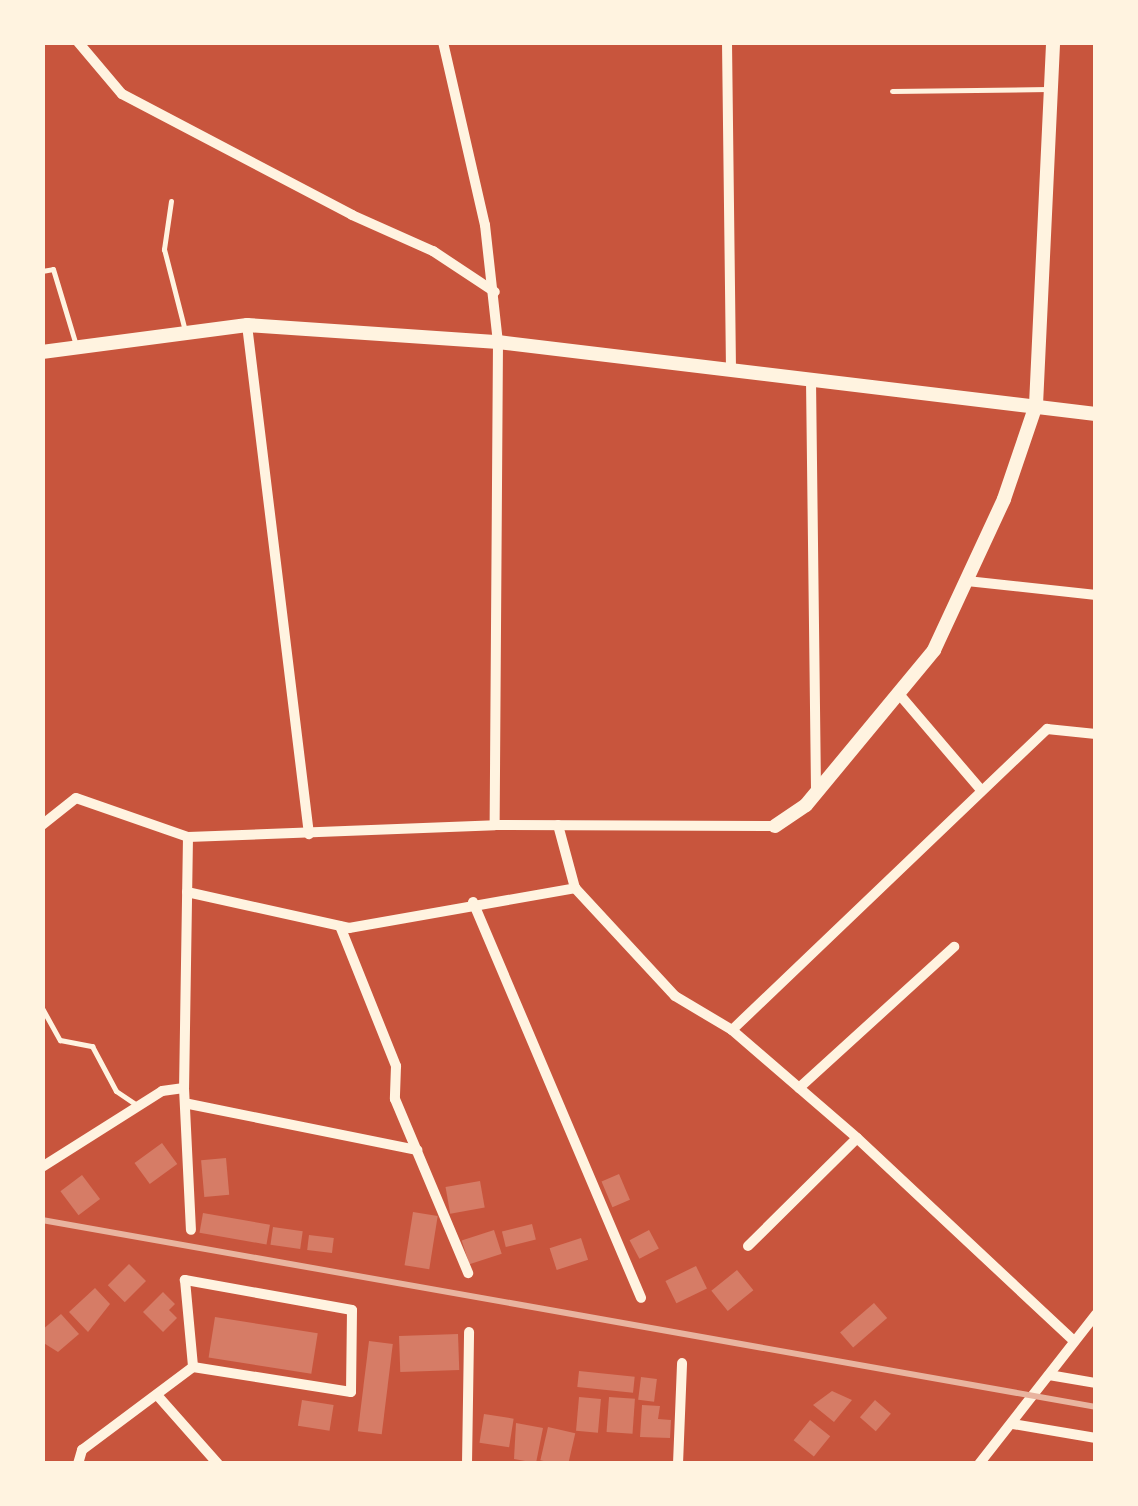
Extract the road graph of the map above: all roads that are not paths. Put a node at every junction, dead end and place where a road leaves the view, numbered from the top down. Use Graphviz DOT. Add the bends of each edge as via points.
graph roads {
  1 [pos="78,42"];
  2 [pos="443,42"];
  3 [pos="727,42"];
  4 [pos="1052,42"];
  5 [pos="1054,90"];
  6 [pos="892,91"];
  7 [pos="171,202"];
  8 [pos="42,271"];
  9 [pos="494,292"];
  10 [pos="246,326"];
  11 [pos="186,334"];
  12 [pos="498,342"];
  13 [pos="77,348"];
  14 [pos="42,352"];
  15 [pos="731,371"];
  16 [pos="811,380"];
  17 [pos="1036,405"];
  18 [pos="1096,414"];
  19 [pos="968,581"];
  20 [pos="1096,594"];
  21 [pos="900,694"];
  22 [pos="1096,734"];
  23 [pos="980,789"];
  24 [pos="816,792"];
  25 [pos="42,825"];
  26 [pos="495,825"];
  27 [pos="558,825"];
  28 [pos="775,826"];
  29 [pos="309,834"];
  30 [pos="188,836"];
  31 [pos="575,888"];
  32 [pos="187,892"];
  33 [pos="474,902"];
  34 [pos="340,926"];
  35 [pos="954,947"];
  36 [pos="42,1008"];
  37 [pos="732,1030"];
  38 [pos="184,1088"];
  39 [pos="799,1088"];
  40 [pos="189,1104"];
  41 [pos="139,1107"];
  42 [pos="857,1138"];
  43 [pos="417,1150"];
  44 [pos="42,1167"];
  45 [pos="192,1230"];
  46 [pos="748,1246"];
  47 [pos="468,1272"];
  48 [pos="641,1298"];
  49 [pos="1096,1314"];
  50 [pos="469,1332"];
  51 [pos="1074,1340"];
  52 [pos="682,1363"];
  53 [pos="193,1367"];
  54 [pos="1049,1375"];
  55 [pos="1096,1383"];
  56 [pos="157,1396"];
  57 [pos="1012,1424"];
  58 [pos="1096,1438"];
  59 [pos="78,1464"];
  60 [pos="218,1464"];
  61 [pos="467,1464"];
  62 [pos="678,1464"];
  63 [pos="979,1464"];
  1 -- 9 [label="street" via="122,94 352,216 433,250"];
  2 -- 9 [label="street"];
  3 -- 15 [label="street"];
  4 -- 5 [label="street"];
  5 -- 6 [label="lane"];
  5 -- 17 [label="street"];
  7 -- 11 [label="lane" via="164,249"];
  8 -- 13 [label="lane" via="53,268"];
  9 -- 12 [label="street"];
  10 -- 11 [label="street"];
  10 -- 12 [label="street"];
  10 -- 29 [label="street"];
  11 -- 13 [label="street"];
  12 -- 15 [label="street"];
  12 -- 26 [label="street"];
  13 -- 14 [label="street"];
  15 -- 16 [label="street"];
  16 -- 17 [label="street"];
  16 -- 24 [label="street"];
  17 -- 18 [label="street"];
  17 -- 19 [label="street"];
  19 -- 20 [label="street"];
  19 -- 21 [label="street" via="943,635"];
  21 -- 23 [label="street"];
  21 -- 24 [label="street"];
  22 -- 23 [label="street" via="1046,730"];
  23 -- 37 [label="street"];
  24 -- 28 [label="street"];
  25 -- 30 [label="street" via="76,798"];
  26 -- 27 [label="street"];
  26 -- 29 [label="street"];
  27 -- 28 [label="street"];
  27 -- 31 [label="street"];
  29 -- 30 [label="street"];
  30 -- 32 [label="street"];
  31 -- 33 [label="street"];
  31 -- 37 [label="street" via="675,996"];
  32 -- 34 [label="street"];
  32 -- 38 [label="street"];
  33 -- 34 [label="street"];
  33 -- 48 [label="street"];
  34 -- 43 [label="street" via="396,1066 395,1099"];
  35 -- 39 [label="street"];
  36 -- 41 [label="lane" via="60,1040 92,1046 116,1091"];
  37 -- 39 [label="street"];
  38 -- 40 [label="street"];
  38 -- 41 [label="street" via="162,1091"];
  39 -- 42 [label="street"];
  40 -- 43 [label="street"];
  40 -- 45 [label="street"];
  41 -- 44 [label="street"];
  42 -- 46 [label="street"];
  42 -- 51 [label="street"];
  43 -- 47 [label="street"];
  49 -- 51 [label="street"];
  50 -- 61 [label="street"];
  51 -- 54 [label="street"];
  52 -- 62 [label="street"];
  53 -- 53 [label="street" via="351,1392 352,1310 185,1280"];
  53 -- 56 [label="street"];
  54 -- 55 [label="street"];
  54 -- 57 [label="street"];
  56 -- 59 [label="street" via="82,1450"];
  56 -- 60 [label="street"];
  57 -- 58 [label="street"];
  57 -- 63 [label="street"];
}
